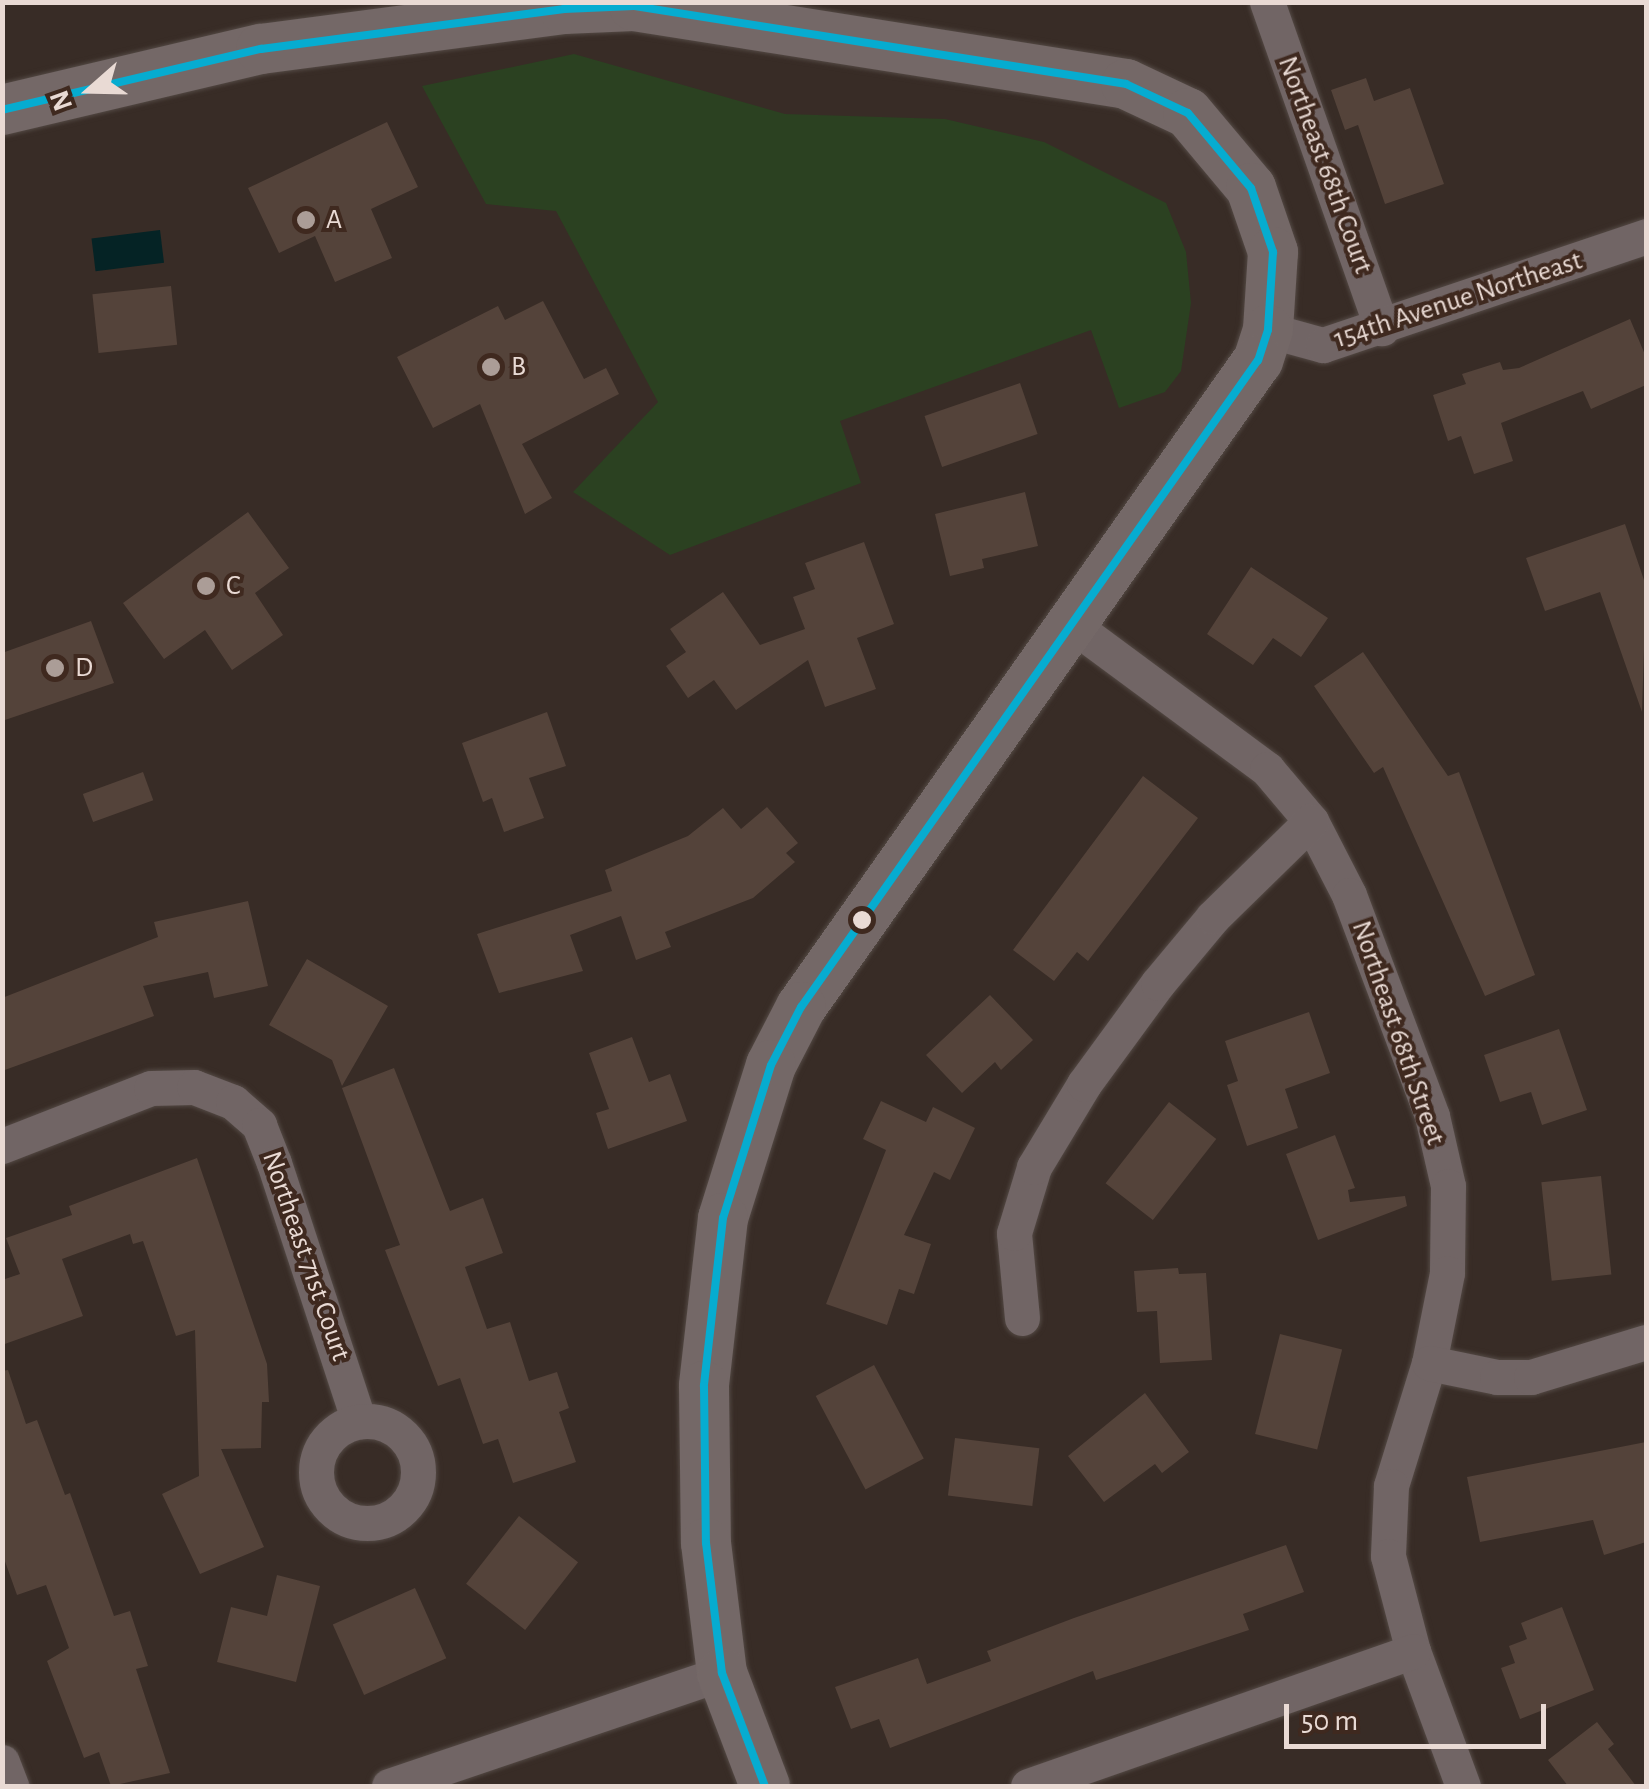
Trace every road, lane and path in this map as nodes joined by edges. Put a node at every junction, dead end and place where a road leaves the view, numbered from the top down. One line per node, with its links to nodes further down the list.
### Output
1 (1267, 2): 4 (street, Northeast 68th Court)
2 (2, 110): 5 (main road)
3 (1646, 236): 4 (street, 154th Avenue Northeast)
4 (1382, 328): 5 (street, 154th Avenue Northeast)
5 (1268, 330): 6 (main road)
6 (1071, 624): 7 (street, Northeast 68th Street); 14 (main road)
7 (1311, 821): 9 (street); 11 (street, Northeast 68th Street)
8 (2, 1146): 12 (street, Northeast 71st Court)
9 (1022, 1318)
10 (1646, 1342): 11 (street)
11 (1429, 1363): 13 (street, Northeast 68th Street)
12 (359, 1421)
13 (1413, 1651): 19 (street); 20 (street, Northeast 68th Street)
14 (722, 1673): 17 (street); 18 (main road)
15 (2, 1762): 16 (street)
16 (11, 1786)
17 (389, 1786)
18 (765, 1786)
19 (1028, 1786)
20 (1463, 1786)

